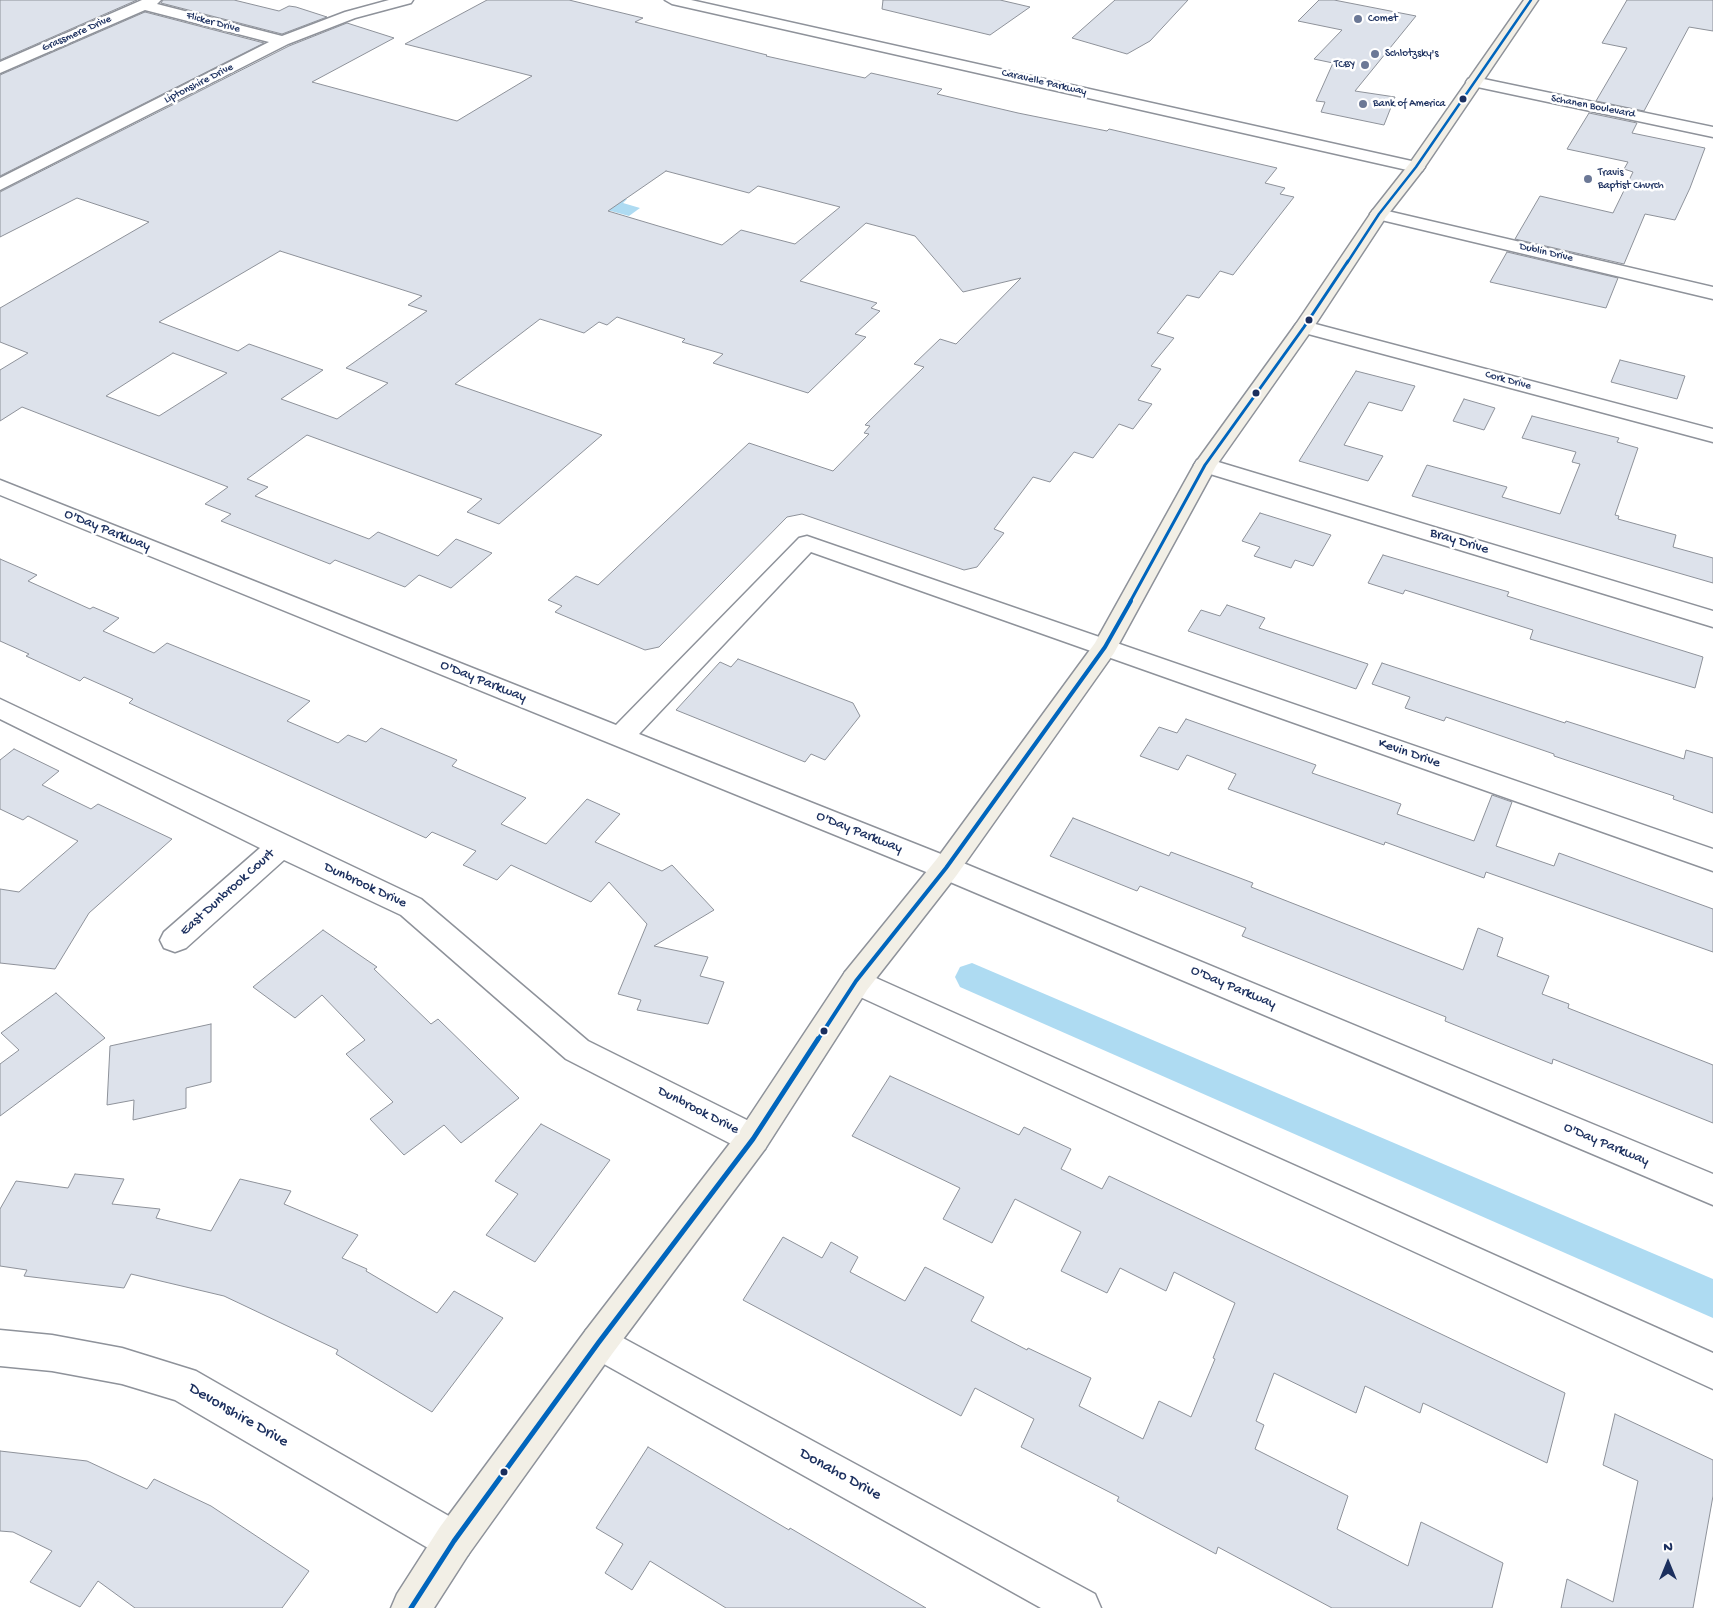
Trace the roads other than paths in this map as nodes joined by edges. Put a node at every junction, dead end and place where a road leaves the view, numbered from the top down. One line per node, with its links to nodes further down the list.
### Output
1 (406, 0): 5 (street, Liptonshire Drive)
2 (672, 0): 9 (street, Caravelle Parkway)
3 (1531, 0): 7 (main road)
4 (149, 2): 5 (street, Flicker Drive); 6 (street, Grassmere Drive)
5 (283, 41): 10 (street, Liptonshire Drive)
6 (0, 68)
7 (1474, 82): 8 (street, Schanen Boulevard); 9 (main road)
8 (1713, 132)
9 (1417, 154): 11 (main road)
10 (0, 185)
11 (1379, 214): 12 (street, Dublin Drive); 13 (main road)
12 (1713, 293)
13 (1304, 327): 14 (street, Cork Drive); 15 (main road)
14 (1713, 436)
15 (1205, 465): 17 (street, Bray Drive); 18 (main road)
16 (0, 487): 20 (street, O'Day Parkway)
17 (1713, 619)
18 (1105, 647): 20 (street, Kevin Drive); 22 (street, Kevin Drive); 23 (main road)
19 (0, 708): 21 (street, Dunbrook Drive)
20 (620, 737): 23 (street, O'Day Parkway)
21 (281, 846): 24 (street, East Dunbrook Court); 26 (street, Dunbrook Drive)
22 (1713, 860)
23 (946, 868): 25 (main road); 27 (street, O'Day Parkway)
24 (175, 940)
25 (856, 981): 26 (main road); 30 (street)
26 (753, 1139): 28 (main road)
27 (1713, 1190)
28 (599, 1342): 31 (main road); 33 (street, Donaho Drive)
29 (0, 1348): 31 (street, Devonshire Drive)
30 (1713, 1371)
31 (454, 1541): 32 (main road)
32 (410, 1608)
33 (1081, 1608)

